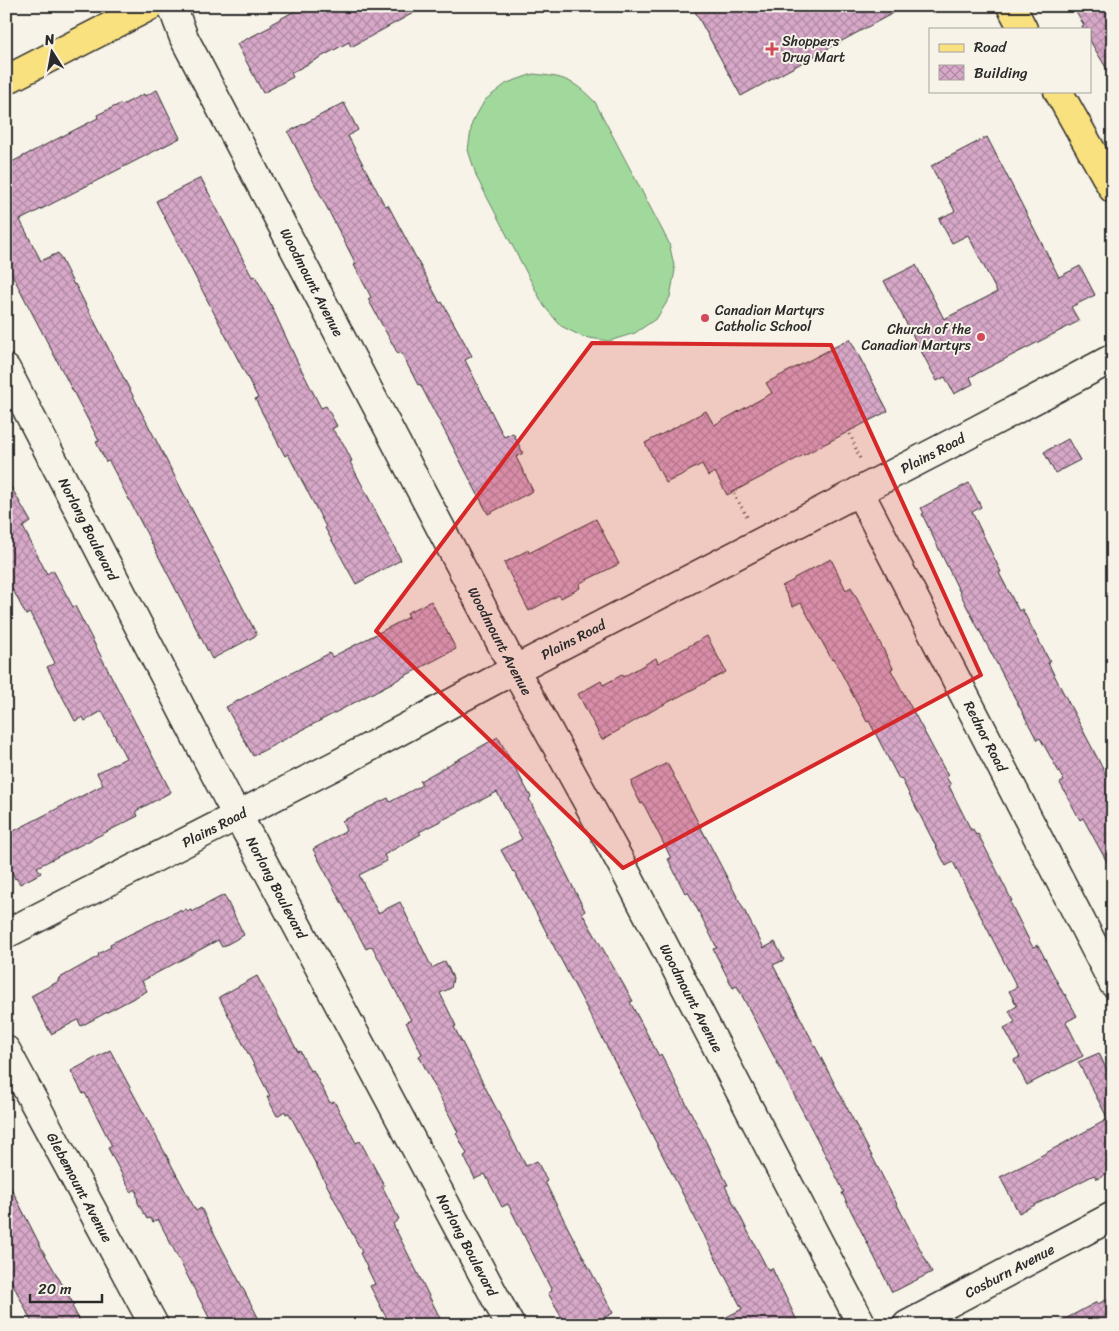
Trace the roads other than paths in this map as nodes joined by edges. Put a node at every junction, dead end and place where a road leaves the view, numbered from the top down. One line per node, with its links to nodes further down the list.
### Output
1 (150, 6): 5 (main road)
2 (172, 6): 11 (street, Woodmount Avenue)
3 (1011, 6): 4 (main road)
4 (1022, 28)
5 (6, 80)
6 (1059, 92): 7 (main road)
7 (1112, 185)
8 (1113, 358): 10 (street, Plains Road)
9 (6, 369): 12 (street, Norlong Boulevard)
10 (861, 479): 11 (street, Plains Road); 14 (street, Rednor Road)
11 (515, 670): 12 (street, Plains Road); 19 (street, Woodmount Avenue)
12 (238, 815): 13 (street, Plains Road); 18 (street, Norlong Boulevard)
13 (6, 934)
14 (1113, 983)
15 (6, 1050): 17 (street, Glebemount Avenue)
16 (1113, 1216): 20 (street, Cosburn Avenue)
17 (154, 1325)
18 (510, 1325)
19 (862, 1325)
20 (907, 1325)

